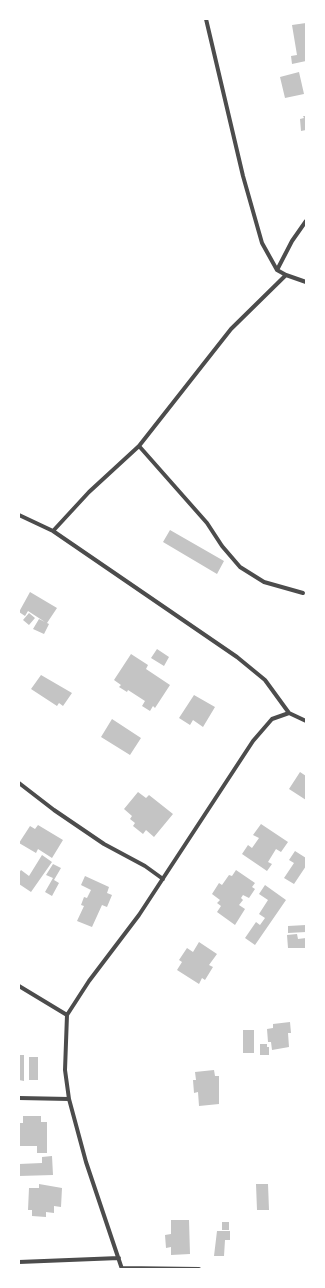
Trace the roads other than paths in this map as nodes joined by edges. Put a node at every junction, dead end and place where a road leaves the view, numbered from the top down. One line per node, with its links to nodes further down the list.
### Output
1 (206, 19): 3 (street)
2 (306, 221): 3 (street)
3 (277, 270): 4 (street)
4 (286, 275): 5 (street); 6 (street)
5 (306, 282)
6 (139, 446): 8 (street); 9 (street)
7 (19, 514): 8 (street)
8 (53, 531): 10 (street)
9 (303, 594)
10 (289, 713): 11 (street); 13 (street)
11 (306, 721)
12 (19, 783): 13 (street)
13 (163, 878): 15 (street)
14 (19, 986): 15 (street)
15 (66, 1016): 17 (street)
16 (19, 1098): 17 (street)
17 (70, 1099): 18 (street)
18 (119, 1258): 19 (street); 20 (street)
19 (19, 1262)
20 (122, 1268): 21 (street)
21 (199, 1269)

